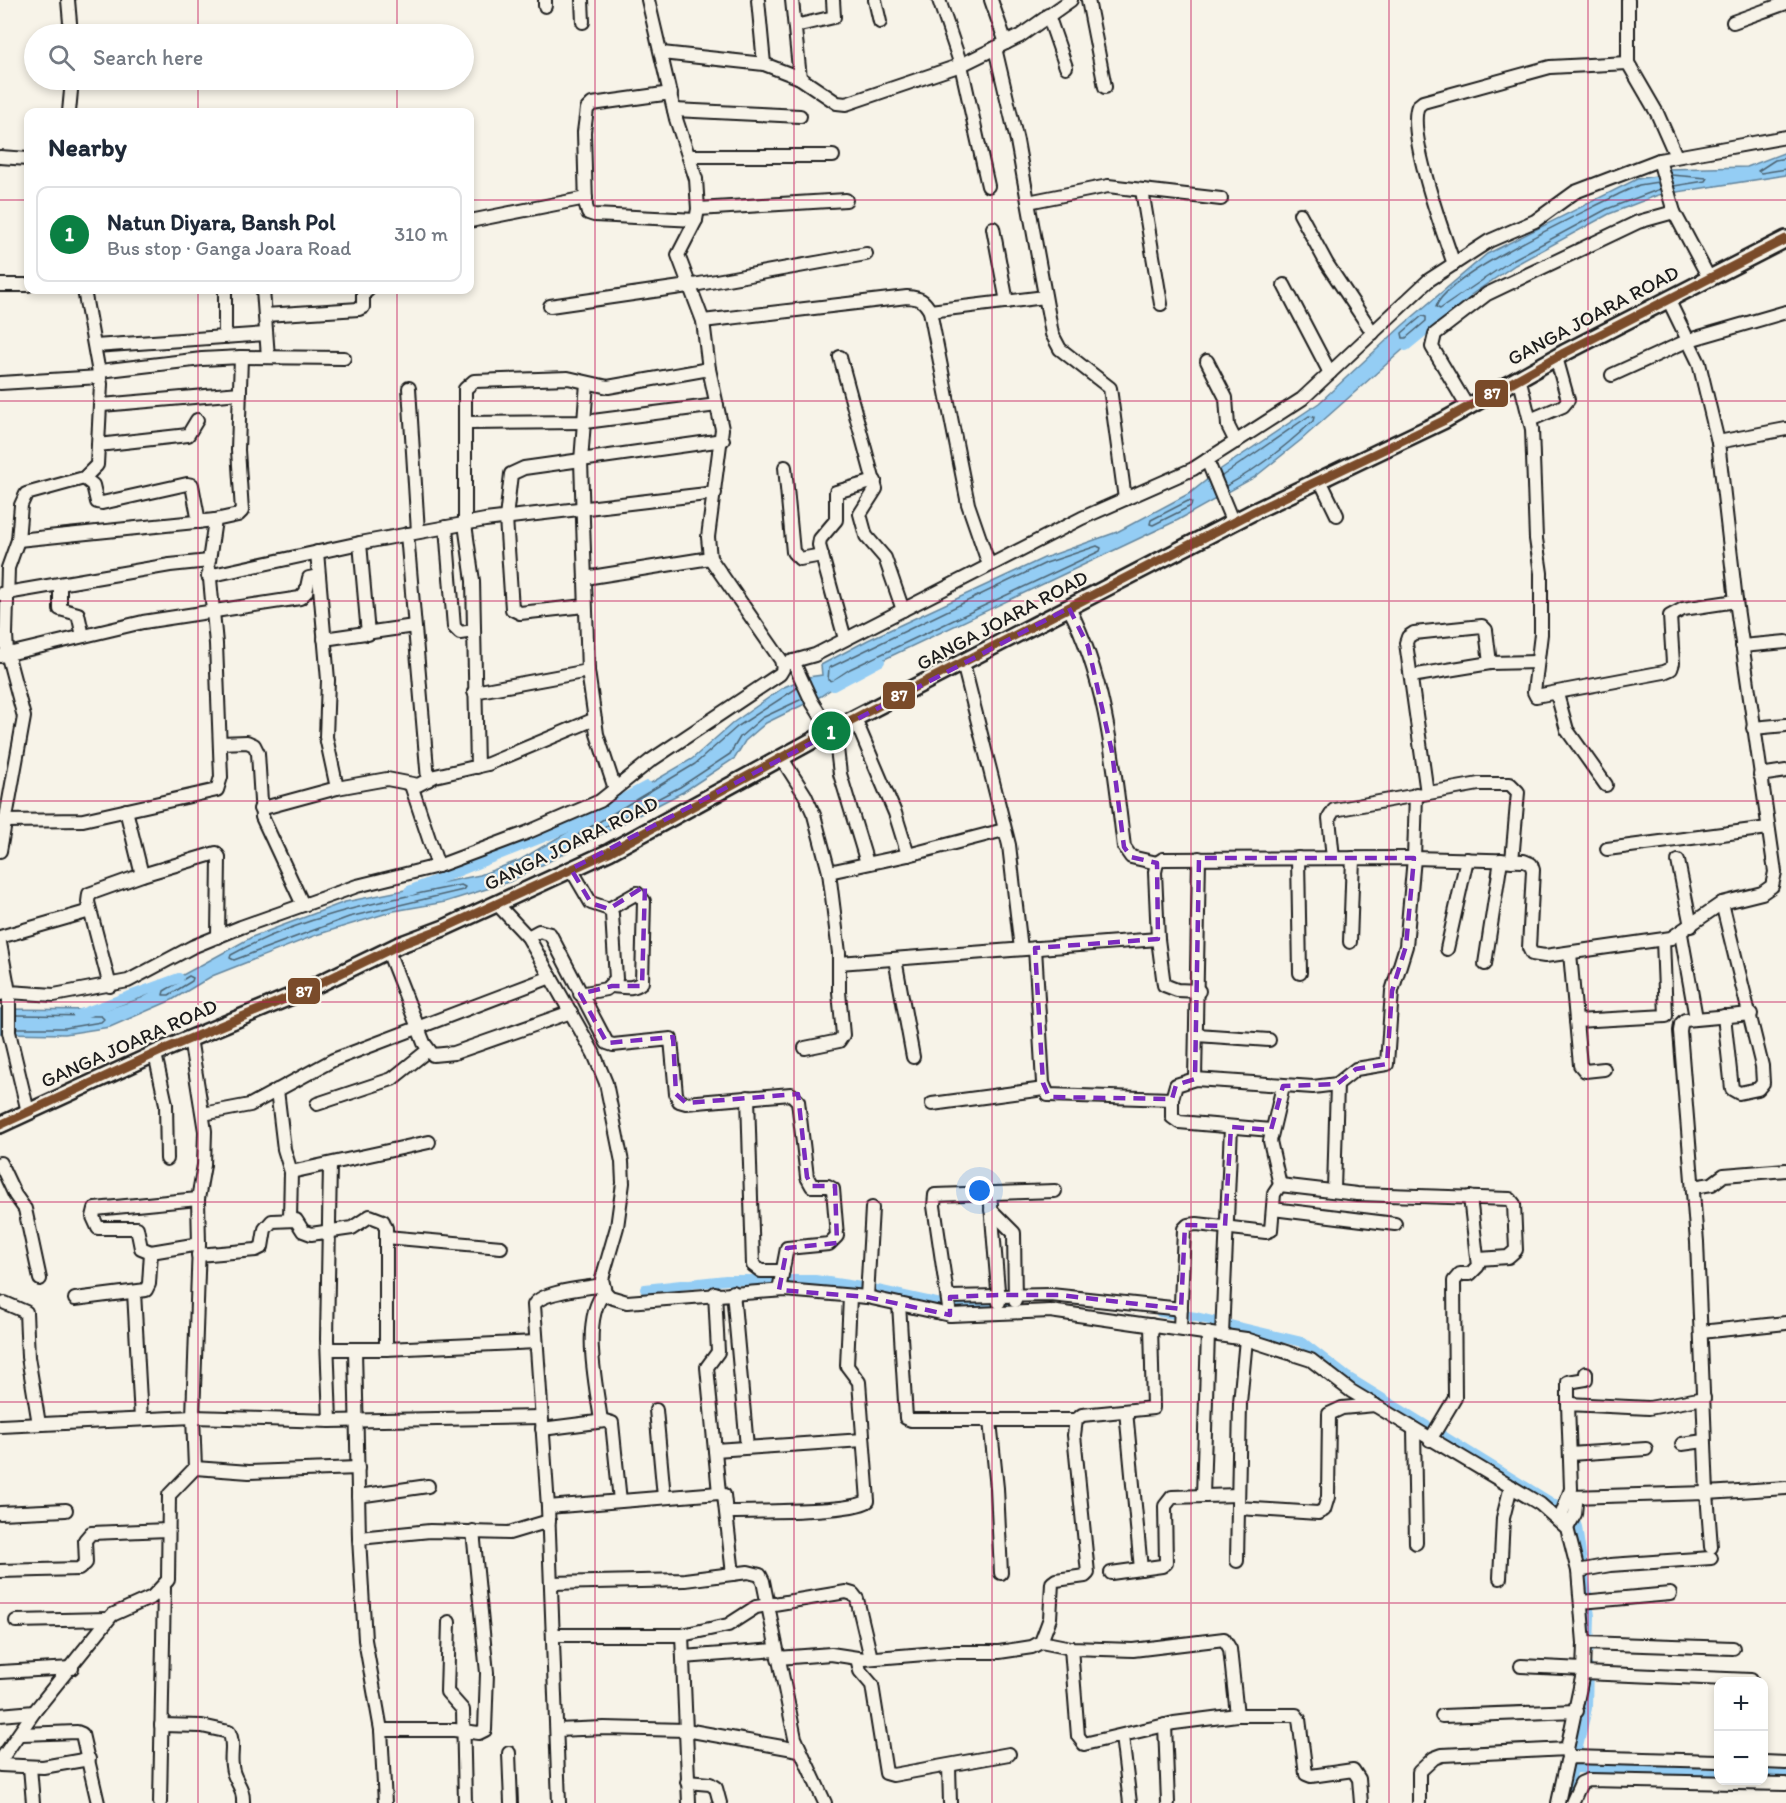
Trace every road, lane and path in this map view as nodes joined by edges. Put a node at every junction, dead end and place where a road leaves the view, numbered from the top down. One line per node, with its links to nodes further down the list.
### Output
1 (68, 0): 18 (street)
2 (582, 0): 15 (street)
3 (648, 0): 21 (street)
4 (758, 0): 23 (street)
5 (792, 0): 19 (street)
6 (833, 0): 19 (street)
7 (875, 0): 16 (street)
8 (939, 0): 24 (street)
9 (992, 0): 20 (street)
10 (1071, 0): 14 (street)
11 (1088, 0): 27 (street)
12 (1628, 0): 22 (street)
13 (1786, 3): 17 (street)
14 (1048, 15): 20 (street); 25 (street)
15 (583, 22)
16 (880, 22)
17 (1732, 22)
18 (69, 24)
19 (795, 26): 26 (street)
20 (1000, 46): 24 (street); 45 (street)
21 (662, 52): 23 (street); 29 (street)
22 (1628, 63): 36 (street); 53 (street)
23 (764, 64): 26 (street)
24 (961, 64): 26 (street); 40 (street)
25 (1066, 67)
26 (800, 78)
27 (1105, 87)
28 (71, 90): 30 (street)
29 (671, 93): 31 (street); 42 (street)
30 (69, 108)
31 (674, 110): 32 (street); 34 (street)
32 (800, 116)
33 (1786, 137): 36 (street)
34 (689, 156): 35 (street); 48 (street)
35 (833, 156)
36 (1676, 156): 39 (street)
37 (0, 157): 38 (street)
38 (24, 159)
39 (1659, 160): 46 (street); 53 (street)
40 (988, 186)
41 (1142, 190): 43 (street); 45 (street); 66 (street)
42 (586, 198): 48 (street); 49 (street)
43 (1221, 199)
44 (846, 200): 48 (street)
45 (1028, 202): 63 (street)
46 (1674, 212): 54 (street); 94 (street)
47 (1300, 214): 72 (street)
48 (697, 215): 58 (street)
49 (474, 220)
50 (993, 228): 65 (street)
51 (1786, 239): 54 (main road, GANGA JOARA ROAD)
52 (866, 254): 58 (street)
53 (1454, 264): 72 (street)
54 (1709, 278): 64 (main road, GANGA JOARA ROAD)
55 (0, 285): 56 (street)
56 (24, 285)
57 (1284, 285): 84 (street)
58 (688, 286): 67 (street); 71 (street)
59 (85, 294): 76 (street)
60 (225, 294): 74 (street)
61 (263, 294): 70 (street)
62 (363, 294): 70 (street)
63 (1045, 297): 65 (street); 111 (street)
64 (1668, 299): 75 (street); 80 (main road, GANGA JOARA ROAD)
65 (1007, 302): 68 (street)
66 (1161, 304)
67 (550, 306)
68 (930, 311): 71 (street); 127 (street)
69 (1786, 312): 75 (street)
70 (265, 315): 73 (street)
71 (703, 321): 83 (street)
72 (1373, 333): 84 (street)
73 (266, 334): 74 (street); 78 (street)
74 (225, 337): 76 (street)
75 (1689, 340): 86 (street); 102 (street)
76 (95, 346): 85 (street)
77 (241, 357): 78 (street); 85 (street); 91 (street)
78 (268, 357): 81 (street)
79 (840, 357): 109 (street)
80 (1556, 357): 87 (main road, GANGA JOARA ROAD); 96 (street)
81 (344, 358)
82 (1207, 361): 101 (street)
83 (709, 369): 89 (street); 93 (street)
84 (1330, 373): 101 (street)
85 (100, 374): 88 (street); 92 (street)
86 (1612, 375)
87 (1519, 377): 94 (main road, GANGA JOARA ROAD); 96 (street)
88 (0, 383)
89 (587, 383): 97 (street); 98 (street)
90 (409, 388): 120 (street)
91 (240, 393): 92 (street); 115 (street)
92 (102, 405): 103 (street)
93 (717, 405): 98 (street); 100 (street)
94 (1467, 406): 108 (main road, GANGA JOARA ROAD)
95 (197, 420): 103 (street)
96 (1530, 420): 148 (street)
97 (465, 423): 98 (street); 118 (street)
98 (585, 423): 105 (street)
99 (1786, 429): 102 (street)
100 (723, 440): 105 (street); 110 (street)
101 (1236, 442): 104 (street)
102 (1718, 442): 133 (street)
103 (98, 446): 107 (street)
104 (1207, 460): 111 (street); 117 (street)
105 (581, 461): 112 (street); 114 (street)
106 (785, 466): 124 (street)
107 (84, 478): 116 (street); 121 (street)
108 (1320, 480): 113 (street); 117 (main road, GANGA JOARA ROAD)
109 (875, 481): 124 (street); 136 (street)
110 (715, 493): 112 (street); 125 (street)
111 (1125, 499): 127 (street)
112 (583, 509): 114 (street); 130 (street)
113 (1337, 515)
114 (506, 518): 118 (street); 134 (street)
115 (214, 520): 116 (street); 126 (street)
116 (199, 522): 121 (street)
117 (1233, 523): 135 (main road, GANGA JOARA ROAD)
118 (465, 524): 119 (street); 139 (street)
119 (446, 527): 120 (street); 139 (street)
120 (412, 533): 122 (street); 138 (street)
121 (18, 540): 132 (street)
122 (360, 543): 123 (street); 140 (street)
123 (317, 552): 128 (street); 129 (street)
124 (822, 555): 143 (street)
125 (711, 558): 130 (street); 147 (street)
126 (209, 561): 128 (street); 131 (street)
127 (989, 566): 136 (street)
128 (208, 576): 137 (street)
129 (319, 576): 137 (street); 142 (street)
130 (585, 578): 134 (street)
131 (60, 584): 132 (street); 141 (street)
132 (4, 594): 146 (street)
133 (1736, 601): 145 (street); 154 (street)
134 (585, 606): 151 (street)
135 (1069, 608): 149 (main road, GANGA JOARA ROAD); 189 (street)
136 (903, 610): 143 (street)
137 (213, 612): 141 (street); 160 (street)
138 (414, 626): 140 (street); 165 (street)
139 (474, 631): 153 (street)
140 (368, 634): 142 (street)
141 (83, 636): 146 (street)
142 (324, 639): 168 (street)
143 (845, 639): 147 (street)
144 (1786, 642): 145 (street)
145 (1742, 646): 158 (street)
146 (3, 654): 171 (street)
147 (788, 662): 159 (street); 169 (street)
148 (1536, 662): 150 (street); 154 (street)
149 (963, 663): 156 (main road, GANGA JOARA ROAD); 176 (street)
150 (1490, 663): 152 (street); 152 (street)
151 (588, 671): 153 (street); 155 (street)
152 (1411, 676): 170 (street)
153 (474, 692): 162 (street)
154 (1557, 694): 167 (street)
155 (595, 719): 162 (street); 169 (street)
156 (855, 719): 159 (main road, GANGA JOARA ROAD); 179 (street)
157 (1786, 725): 158 (street)
158 (1753, 728): 164 (street)
159 (830, 731): 161 (main road, GANGA JOARA ROAD); 188 (street)
160 (220, 743): 172 (street); 173 (street)
161 (781, 757): 191 (main road, GANGA JOARA ROAD); 192 (street)
162 (477, 767): 165 (street)
163 (1786, 771): 164 (street)
164 (1760, 775): 175 (street)
165 (428, 780): 166 (street)
166 (411, 785): 168 (street); 190 (street)
167 (1606, 785)
168 (337, 788): 172 (street)
169 (615, 789): 190 (street)
170 (1421, 794): 182 (street); 184 (street); 186 (street)
171 (4, 796): 174 (street)
172 (260, 809): 196 (street)
173 (126, 810): 174 (street); 193 (street)
174 (4, 820): 178 (street)
175 (1768, 828): 177 (street); 194 (street)
176 (1004, 830): 179 (street); 208 (street)
177 (1607, 849)
178 (0, 851)
179 (908, 855): 188 (street)
180 (1200, 858): 181 (street); 189 (street); 219 (street)
181 (1298, 858): 182 (street); 215 (street)
182 (1333, 858): 183 (street)
183 (1353, 858): 184 (street); 205 (street)
184 (1414, 858): 185 (street); 237 (street)
185 (1467, 860): 186 (street); 209 (street)
186 (1507, 860): 211 (street); 214 (street)
187 (1678, 861): 199 (street)
188 (867, 863): 192 (street)
189 (1157, 863): 203 (street)
190 (438, 866): 196 (street)
191 (572, 869): 195 (main road, GANGA JOARA ROAD); 197 (street)
192 (829, 872): 213 (street)
193 (142, 875): 198 (street); 201 (street)
194 (1722, 903): 199 (street); 223 (street)
195 (497, 904): 202 (street); 210 (main road, GANGA JOARA ROAD)
196 (303, 905): 201 (street)
197 (609, 909): 218 (street); 218 (street)
198 (90, 911): 200 (street); 217 (street)
199 (1686, 930): 204 (street); 225 (street)
200 (0, 937)
201 (218, 937): 217 (street)
202 (528, 937): 216 (street); 220 (street)
203 (1158, 939): 207 (street); 219 (street)
204 (1663, 940): 211 (street); 226 (street)
205 (1350, 942)
206 (0, 944): 221 (street)
207 (1035, 948): 208 (street); 239 (street)
208 (1022, 949): 212 (street)
209 (1447, 949)
210 (388, 951): 227 (street); 229 (main road, GANGA JOARA ROAD)
211 (1570, 953): 226 (street)
212 (895, 958): 213 (street); 234 (street)
213 (839, 963): 231 (street)
214 (1485, 964)
215 (1300, 973)
216 (551, 977): 222 (street); 227 (street)
217 (110, 986): 221 (street)
218 (612, 986): 220 (street)
219 (1199, 991): 228 (street)
220 (580, 994): 241 (street)
221 (6, 995): 245 (street)
222 (571, 1012): 232 (street); 277 (street)
223 (1751, 1014): 224 (street); 224 (street)
224 (1724, 1016): 225 (street)
225 (1696, 1018): 257 (street)
226 (1576, 1021): 235 (street)
227 (417, 1027): 232 (street); 240 (street)
228 (1197, 1035): 230 (street); 236 (street)
229 (190, 1038): 233 (main road, GANGA JOARA ROAD); 246 (street)
230 (1269, 1041)
231 (805, 1048)
232 (427, 1051): 243 (street)
233 (155, 1054): 245 (main road, GANGA JOARA ROAD); 251 (street)
234 (913, 1057)
235 (1604, 1069)
236 (1195, 1079): 238 (street); 242 (street)
237 (1338, 1084): 238 (street); 258 (street)
238 (1283, 1086): 249 (street)
239 (1044, 1089): 242 (street); 244 (street)
240 (277, 1090): 246 (street); 255 (street)
241 (748, 1097): 275 (street); 275 (street)
242 (1172, 1099): 248 (street)
243 (317, 1104)
244 (932, 1104)
245 (28, 1112): 247 (main road, GANGA JOARA ROAD)
246 (203, 1114): 262 (street)
247 (0, 1125)
248 (1232, 1126): 249 (street); 268 (street)
249 (1270, 1130): 256 (street)
250 (429, 1142): 253 (street)
251 (167, 1159)
252 (0, 1163): 276 (street)
253 (330, 1164): 255 (street); 269 (street)
254 (1786, 1170): 257 (street)
255 (291, 1172): 266 (street)
256 (1280, 1185): 258 (street); 264 (street)
257 (1693, 1187): 295 (street)
258 (1334, 1190): 261 (street)
259 (1055, 1191): 260 (street)
260 (990, 1193): 265 (street); 284 (street)
261 (1470, 1197): 274 (street); 274 (street)
262 (198, 1199): 272 (street); 273 (street)
263 (872, 1208): 283 (street)
264 (1273, 1209): 267 (street); 268 (street)
265 (992, 1210): 287 (street); 289 (street)
266 (291, 1219): 269 (street); 272 (street)
267 (1395, 1224)
268 (1226, 1226): 291 (street); 294 (street)
269 (331, 1231): 270 (street); 299 (street)
270 (386, 1237): 271 (street); 301 (street)
271 (501, 1247)
272 (199, 1250): 273 (street); 308 (street)
273 (151, 1252): 279 (street)
274 (1479, 1259): 319 (street)
275 (783, 1271): 278 (street)
276 (40, 1279)
277 (604, 1288): 281 (street); 298 (street); 313 (street)
278 (779, 1290): 280 (street); 282 (street)
279 (134, 1292): 285 (street); 309 (street)
280 (733, 1292): 281 (street); 323 (street)
281 (716, 1293): 325 (street)
282 (850, 1296): 283 (street); 320 (street)
283 (867, 1297): 288 (street)
284 (949, 1297): 289 (street); 290 (street)
285 (75, 1299)
286 (5, 1303): 316 (street)
287 (1015, 1303): 289 (street); 291 (street); 293 (street)
288 (899, 1304): 290 (street); 314 (street)
289 (999, 1304): 290 (street)
290 (950, 1315)
291 (1180, 1319): 293 (street); 296 (street)
292 (1786, 1323): 295 (street)
293 (1151, 1325): 307 (street)
294 (1222, 1328): 296 (street); 297 (street)
295 (1701, 1332): 303 (street)
296 (1208, 1333): 336 (street)
297 (1246, 1339): 305 (street); 334 (street)
298 (536, 1342): 301 (street); 315 (street)
299 (328, 1349): 300 (street); 310 (street)
300 (355, 1349): 301 (street); 311 (street)
301 (386, 1349)
302 (1586, 1373): 304 (street)
303 (1704, 1398): 304 (street); 321 (street)
304 (1568, 1404): 326 (street)
305 (1375, 1405): 318 (street); 341 (street)
306 (656, 1410): 337 (street)
307 (1126, 1411): 312 (street); 352 (street)
308 (193, 1417): 309 (street); 310 (street); 327 (street)
309 (141, 1419): 316 (street)
310 (330, 1420): 311 (street)
311 (357, 1420): 315 (street); 328 (street)
312 (1076, 1420): 314 (street); 369 (street)
313 (601, 1421): 315 (street); 339 (street)
314 (990, 1421): 355 (street)
315 (542, 1423): 340 (street)
316 (39, 1424): 317 (street)
317 (0, 1426)
318 (1414, 1429): 319 (street); 350 (street)
319 (1434, 1434): 330 (street)
320 (863, 1440): 323 (street); 343 (street)
321 (1704, 1441): 322 (street); 333 (street)
322 (1682, 1444)
323 (747, 1448): 325 (street)
324 (1646, 1449): 326 (street)
325 (715, 1450): 332 (street)
326 (1570, 1454): 338 (street)
327 (195, 1468): 328 (street); 347 (street)
328 (358, 1468): 335 (street)
329 (428, 1486): 335 (street)
330 (1511, 1486): 346 (street); 358 (street)
331 (1786, 1488): 333 (street)
332 (719, 1493): 337 (street); 343 (street)
333 (1707, 1493): 338 (street); 353 (street)
334 (1238, 1495): 336 (street); 341 (street)
335 (358, 1496): 349 (street)
336 (1203, 1496): 352 (street)
337 (664, 1497): 339 (street)
338 (1569, 1500): 346 (street)
339 (620, 1501): 340 (street)
340 (548, 1507): 345 (street)
341 (1238, 1508): 351 (street)
342 (66, 1510): 344 (street)
343 (727, 1512): 357 (street)
344 (0, 1513)
345 (549, 1521): 348 (street); 359 (street)
346 (1563, 1521): 353 (street)
347 (168, 1530): 354 (street); 360 (street)
348 (473, 1531): 349 (street); 392 (street)
349 (359, 1538): 389 (street)
350 (1416, 1543)
351 (1237, 1562)
352 (1141, 1569): 356 (street)
353 (1583, 1570): 362 (street)
354 (0, 1571)
355 (1001, 1573)
356 (1111, 1573)
357 (733, 1574): 359 (street); 363 (street)
358 (1500, 1578)
359 (551, 1583): 367 (street)
360 (164, 1588): 364 (street); 387 (street)
361 (1670, 1594): 362 (street)
362 (1587, 1601): 370 (street)
363 (767, 1604): 368 (street); 373 (street); 376 (street)
364 (108, 1619): 365 (street); 378 (street)
365 (16, 1621)
366 (449, 1622): 392 (street)
367 (554, 1635): 368 (street); 390 (street)
368 (682, 1635): 374 (street)
369 (1041, 1642): 371 (street); 376 (street)
370 (1588, 1644): 372 (street); 380 (street)
371 (1071, 1648): 385 (street); 394 (street)
372 (1733, 1648)
373 (777, 1654): 374 (street); 375 (street); 395 (street)
374 (682, 1657): 391 (street)
375 (856, 1658): 376 (street); 404 (street)
376 (871, 1658)
377 (1521, 1666): 380 (street)
378 (72, 1668): 379 (street); 383 (street)
379 (0, 1672)
380 (1586, 1672): 381 (street); 382 (street)
381 (1714, 1678)
382 (1577, 1711): 386 (street); 398 (street)
383 (34, 1713): 384 (street); 393 (street)
384 (0, 1715)
385 (1237, 1715): 388 (street); 422 (street)
386 (1442, 1716)
387 (161, 1725): 410 (street); 411 (street)
388 (1165, 1725): 394 (street); 421 (street)
389 (381, 1730): 392 (street); 412 (street)
390 (557, 1730): 391 (street); 415 (street)
391 (686, 1730): 395 (street); 406 (street)
392 (464, 1731): 413 (street)
393 (22, 1734): 399 (street); 402 (street)
394 (1122, 1736): 420 (street)
395 (799, 1750): 418 (street)
396 (509, 1753): 414 (street)
397 (1009, 1754): 404 (street)
398 (1572, 1755): 400 (street); 423 (street); 424 (street)
399 (89, 1759): 405 (street); 409 (street)
400 (1714, 1761)
401 (1768, 1762): 403 (street)
402 (0, 1763): 405 (street)
403 (1786, 1763)
404 (949, 1766): 419 (street)
405 (30, 1767): 408 (street)
406 (687, 1782): 416 (street); 417 (street)
407 (1786, 1784): 425 (street)
408 (33, 1803)
409 (98, 1803)
410 (160, 1803)
411 (243, 1803)
412 (385, 1803)
413 (465, 1803)
414 (511, 1803)
415 (559, 1803)
416 (689, 1803)
417 (720, 1803)
418 (825, 1803)
419 (950, 1803)
420 (1130, 1803)
421 (1168, 1803)
422 (1361, 1803)
423 (1419, 1803)
424 (1558, 1803)
425 (1572, 1803)

